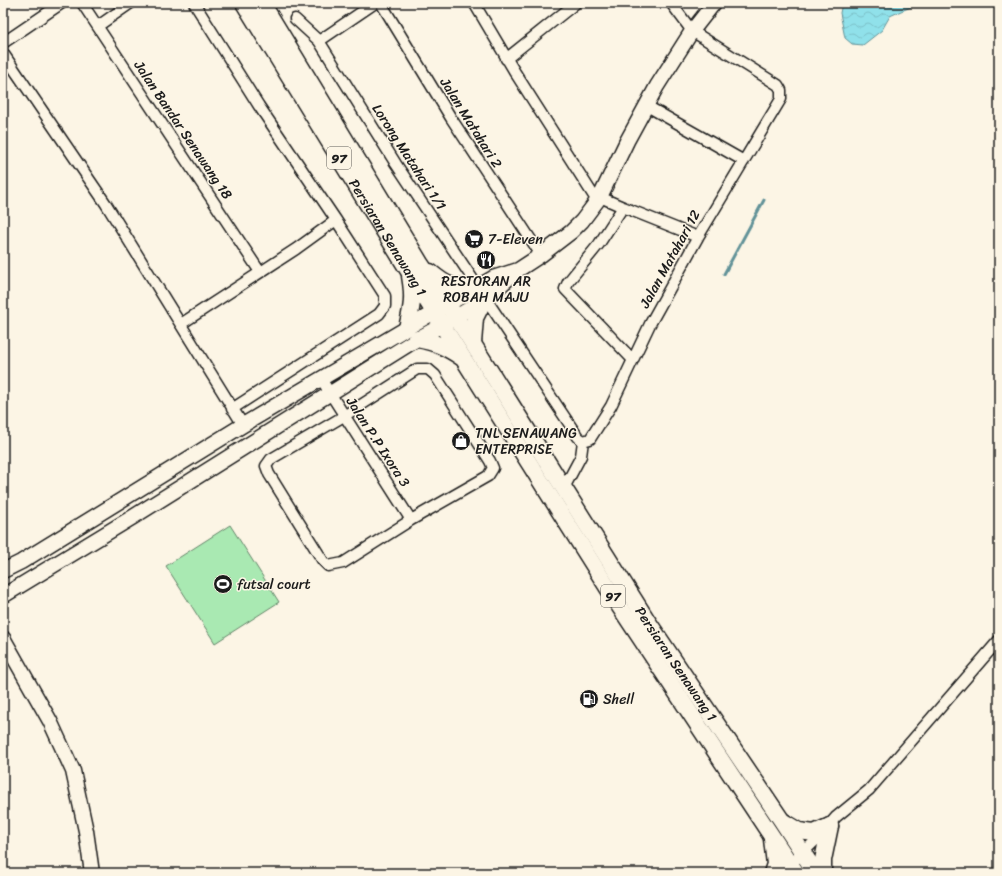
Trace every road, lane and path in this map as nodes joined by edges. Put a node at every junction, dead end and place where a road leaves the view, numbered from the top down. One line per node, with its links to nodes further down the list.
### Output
1 (62, 3): 17 (street)
2 (82, 3): 14 (street, Jalan Bandar Senawang 18)
3 (131, 3): 14 (street)
4 (194, 3): 24 (street)
5 (244, 3): 27 (main road, Persiaran Senawang 1 / 97)
6 (262, 3): 27 (main road, Persiaran Senawang 1 / 97)
7 (375, 3): 16 (street)
8 (381, 3): 26 (street, Jalan Matahari 2)
9 (474, 3): 19 (street)
10 (576, 3): 19 (street)
11 (671, 3): 15 (street)
12 (714, 3): 15 (street)
13 (295, 18): 16 (street, Lorong Matahari 1/1)
14 (98, 26): 28 (street, Jalan Bandar Senawang 18)
15 (692, 31): 20 (street); 21 (street, Jalan Matahari 12)
16 (318, 41): 29 (street, Lorong Matahari 1/1)
17 (3, 43)
18 (3, 53): 31 (street)
19 (506, 59): 22 (street)
20 (647, 106): 21 (street); 22 (street)
21 (744, 161): 25 (street, Jalan Matahari 12)
22 (599, 199): 23 (street); 26 (street)
23 (622, 207): 25 (street); 35 (street)
24 (336, 220): 28 (street); 38 (street)
25 (698, 237): 35 (street, Jalan Matahari 12)
26 (541, 255): 29 (street)
27 (417, 269): 29 (main road); 30 (main road, Persiaran Senawang 1 / 97); 32 (main road)
28 (260, 272): 31 (street)
29 (481, 293): 30 (street); 33 (main road); 41 (street, Lorong Matahari 1/1)
30 (445, 315): 32 (street); 33 (main road, Persiaran Senawang 1 / 97); 34 (main road, Persiaran Senawang 1 / 97)
31 (181, 324): 38 (street)
32 (412, 333): 34 (main road); 36 (street); 37 (street)
33 (472, 343): 42 (main road, Persiaran Senawang 1 / 97)
34 (464, 359): 50 (main road, Persiaran Senawang 1 / 97)
35 (633, 360): 41 (street, Jalan Matahari 12)
36 (321, 379): 37 (street, Jalan P.P Ixora 3); 40 (street)
37 (330, 393): 39 (street, Jalan P.P Ixora 3); 45 (street)
38 (232, 408): 40 (street)
39 (344, 416): 43 (street, Jalan P.P Ixora 3); 43 (street); 43 (street)
40 (243, 425): 44 (street)
41 (583, 441): 42 (street)
42 (564, 488): 48 (main road, Persiaran Senawang 1 / 97)
43 (411, 520)
44 (3, 572)
45 (4, 599)
46 (3, 638): 52 (street)
47 (999, 640): 49 (street)
48 (782, 821): 49 (main road); 51 (main road, Persiaran Senawang 1 / 97)
49 (830, 826): 51 (street); 54 (main road)
50 (772, 836): 51 (main road, Persiaran Senawang 1 / 97); 53 (main road)
51 (799, 867)
52 (92, 873)
53 (772, 873)
54 (823, 873)

